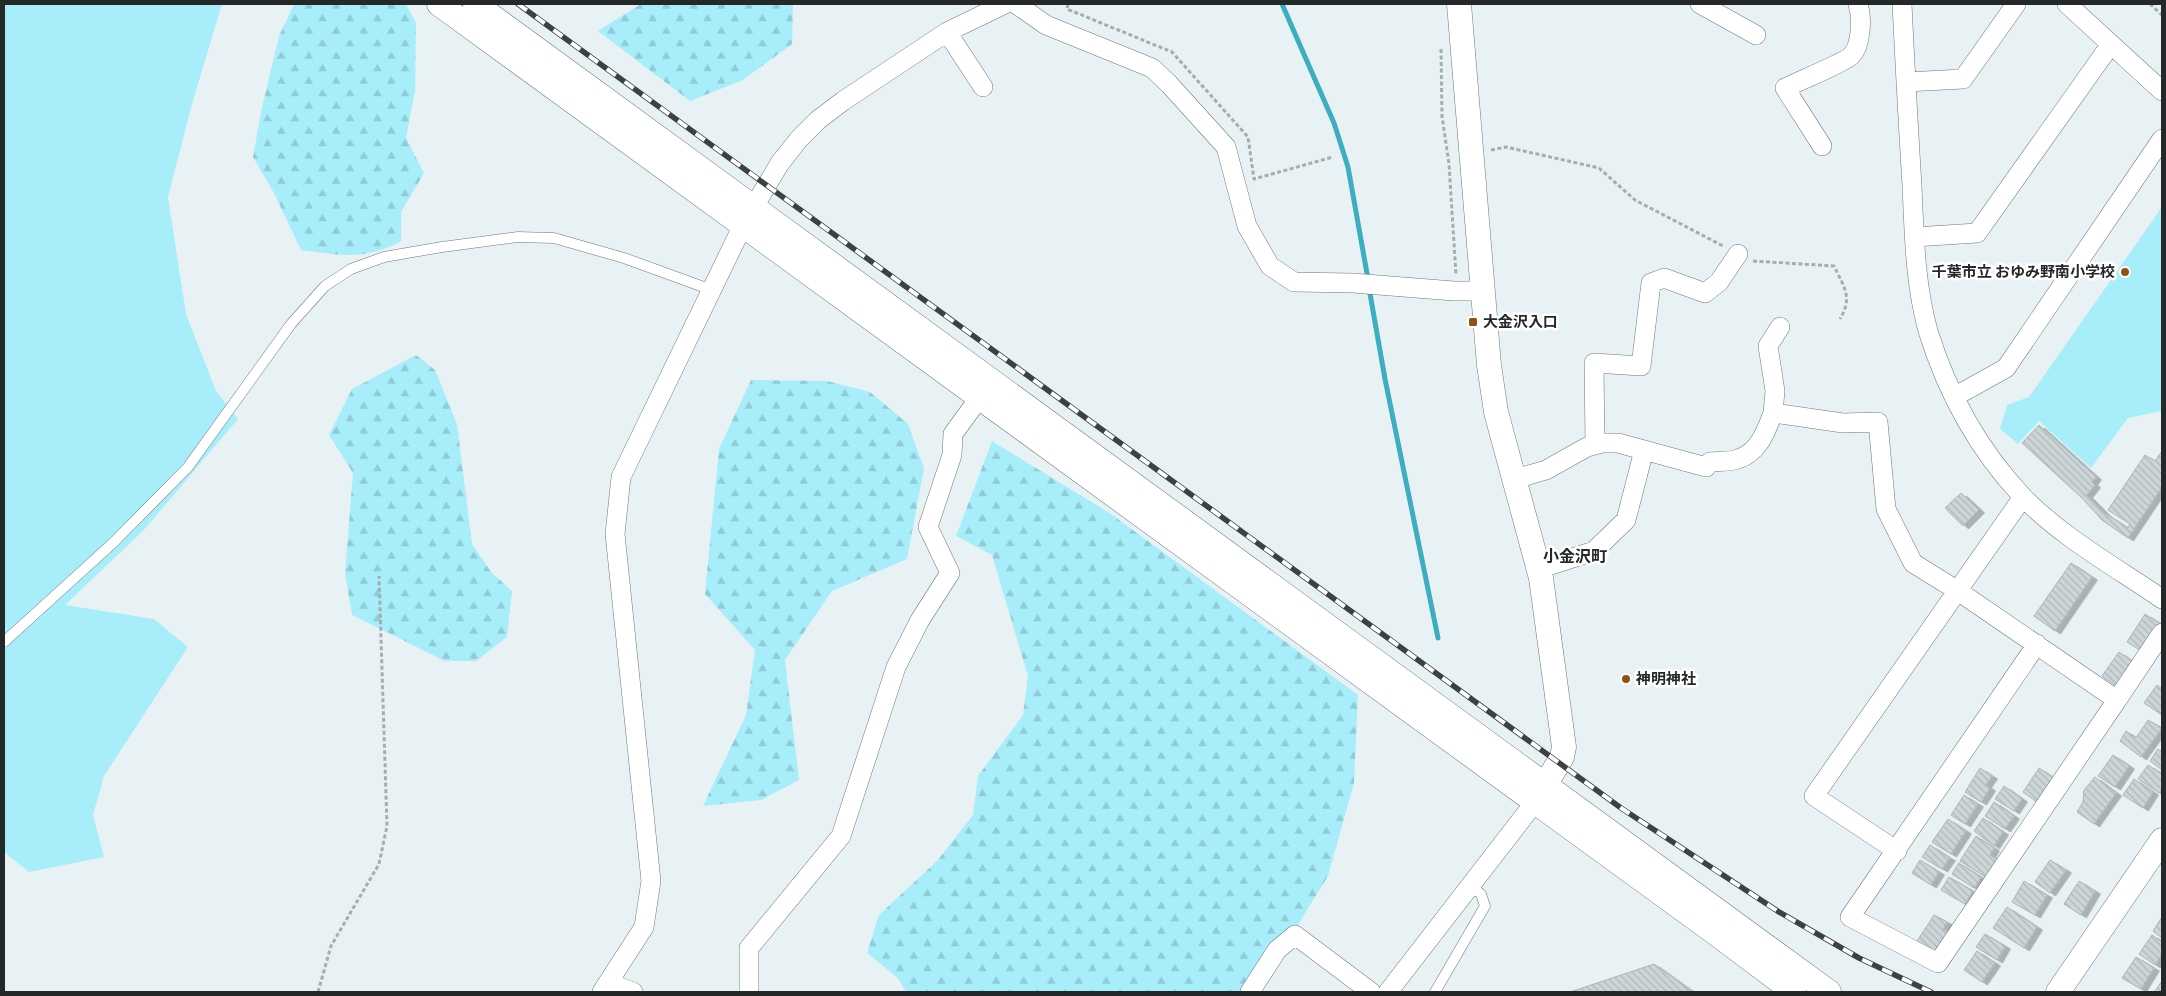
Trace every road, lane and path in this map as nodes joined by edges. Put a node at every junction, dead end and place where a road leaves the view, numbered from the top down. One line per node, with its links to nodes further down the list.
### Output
1 (439, 4): 23 (street)
2 (475, 4): 23 (street)
3 (1005, 4): 13 (street)
4 (1016, 4): 27 (street)
5 (1700, 4): 14 (street)
6 (1858, 4): 21 (street)
7 (1902, 4): 17 (street)
8 (2016, 4): 17 (street)
9 (2067, 4): 16 (street)
10 (2150, 4): 12 (path)
11 (1463, 6): 22 (street)
12 (2162, 15)
13 (948, 32): 18 (street); 23 (street)
14 (1756, 35)
15 (1441, 41): 27 (path)
16 (2111, 44): 19 (street); 24 (street)
17 (1906, 82): 24 (street)
18 (983, 87)
19 (2162, 91)
20 (2162, 139): 32 (street)
21 (1822, 146)
22 (1472, 154): 25 (path); 28 (street)
23 (748, 215): 26 (street); 31 (street); 46 (street)
24 (1914, 236): 32 (street)
25 (1738, 254): 29 (path); 34 (street)
26 (712, 290): 43 (lane); 50 (street)
27 (1454, 291): 28 (street)
28 (1481, 291): 36 (street)
29 (1840, 319)
30 (1780, 327): 33 (street)
31 (980, 397): 46 (street); 53 (street)
32 (1954, 397): 37 (street)
33 (1773, 414): 35 (street); 40 (street)
34 (1596, 445): 35 (street); 36 (street)
35 (1644, 450): 38 (street)
36 (1515, 479): 38 (street)
37 (2023, 497): 40 (street); 41 (street)
38 (1539, 569): 46 (street)
39 (379, 576): 51 (path)
40 (1958, 590): 44 (street); 48 (street)
41 (2162, 599)
42 (2162, 633): 45 (street)
43 (4, 642)
44 (2037, 644): 45 (street); 48 (street)
45 (2117, 700): 48 (street)
46 (1540, 793): 49 (street); 58 (street); 59 (street)
47 (2162, 840): 60 (street)
48 (1897, 851)
49 (1470, 886): 56 (street); 57 (lane)
50 (606, 988): 52 (street)
51 (318, 992)
52 (633, 992)
53 (749, 992)
54 (1250, 992): 55 (street)
55 (1371, 992)
56 (1388, 992)
57 (1435, 992)
58 (1794, 992)
59 (1829, 992)
60 (2058, 992)

